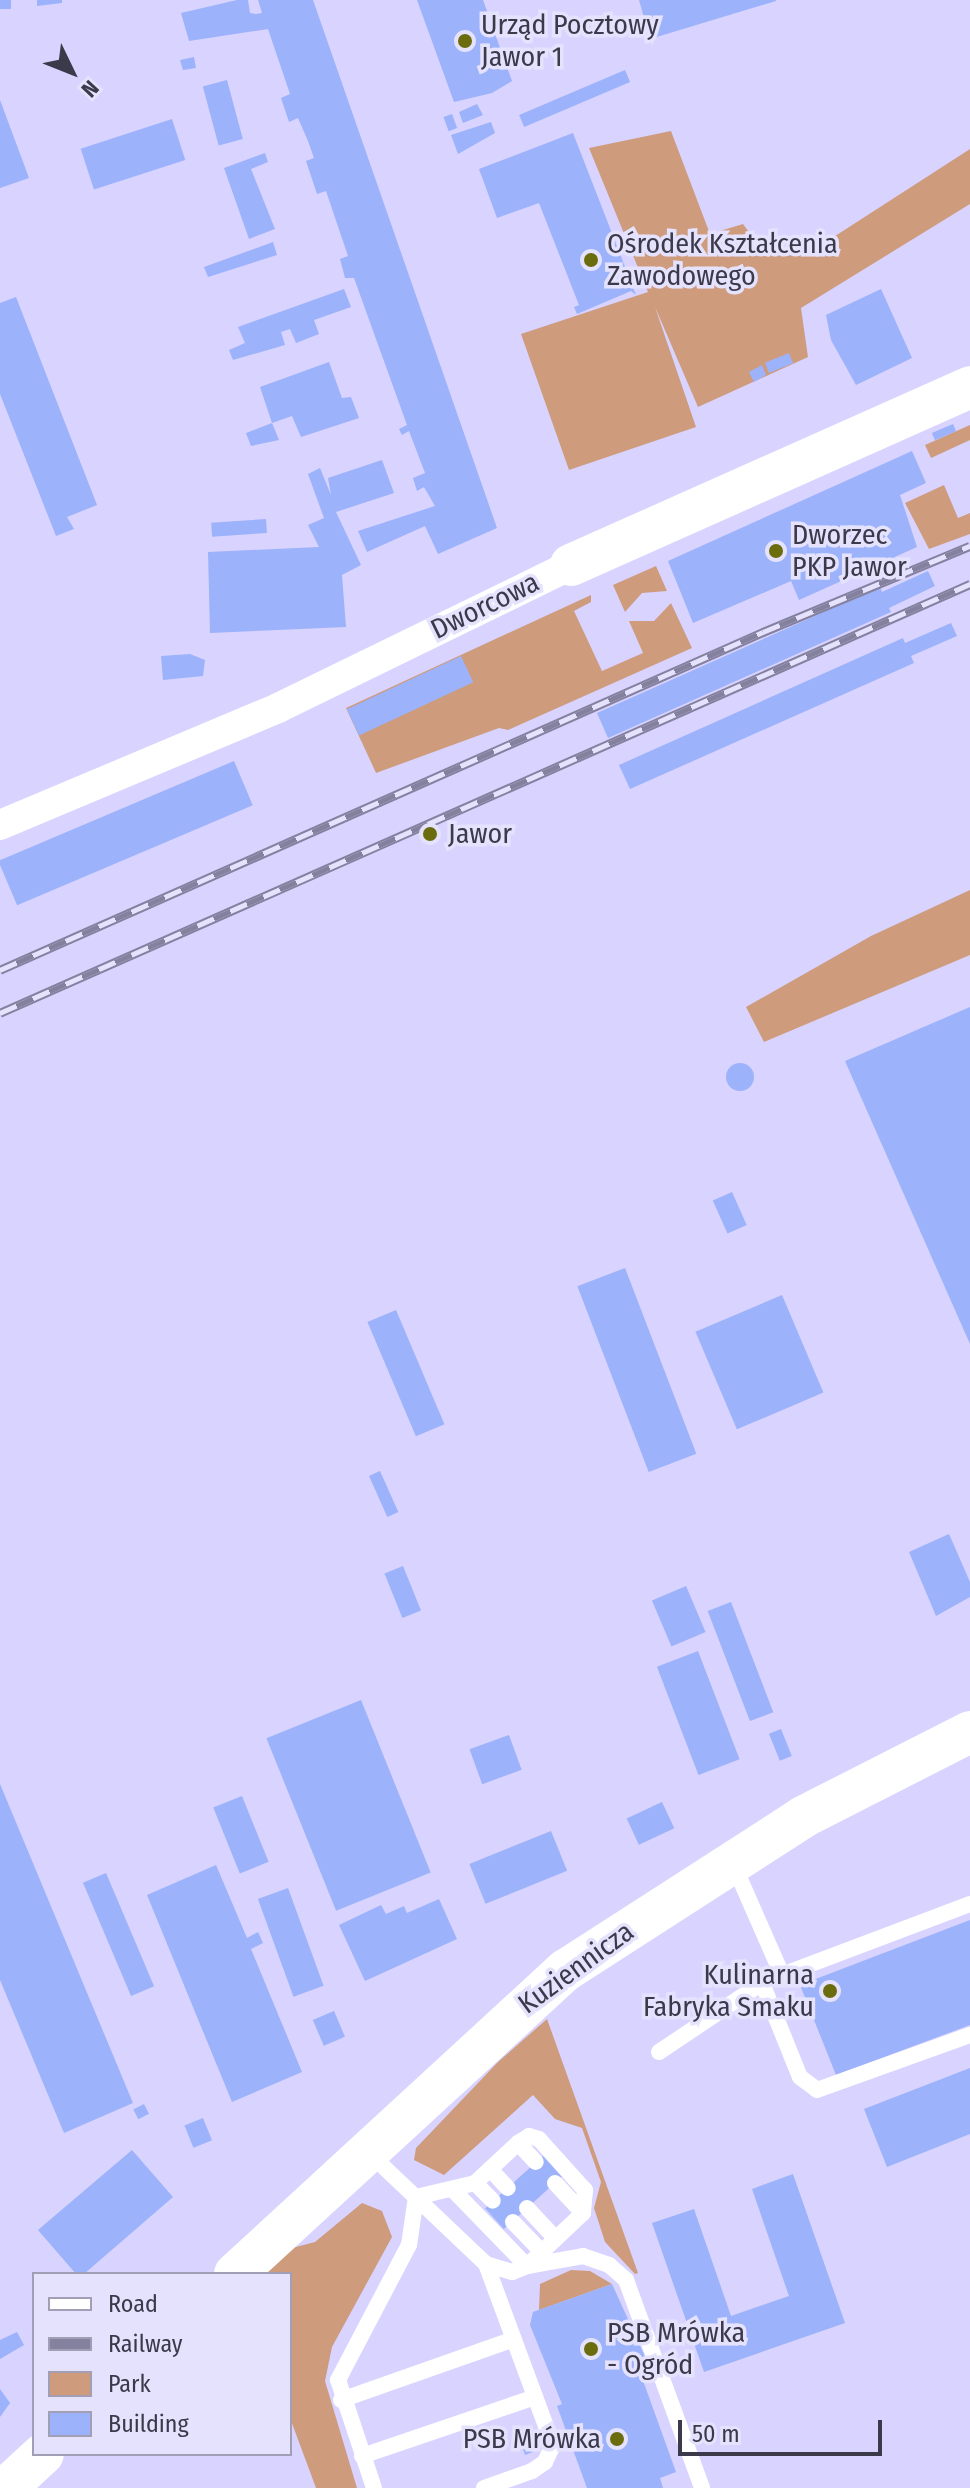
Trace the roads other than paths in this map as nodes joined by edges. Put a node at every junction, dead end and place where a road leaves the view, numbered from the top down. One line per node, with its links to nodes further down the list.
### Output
1 (970, 387): 2 (main road, Dworcowa)
2 (571, 565): 3 (street, Dworcowa)
3 (0, 825)
4 (970, 1732): 5 (main road, Kuziennicza)
5 (732, 1860): 7 (lane); 12 (main road, Kuziennicza)
6 (970, 1904): 7 (lane)
7 (782, 1975): 8 (lane)
8 (762, 1983): 9 (lane); 10 (lane)
9 (970, 2035)
10 (659, 2052)
11 (518, 2143): 13 (lane); 14 (lane); 22 (lane)
12 (368, 2152): 19 (lane); 28 (main road, Kuziennicza)
13 (536, 2162)
14 (490, 2169): 15 (lane); 17 (lane)
15 (475, 2183): 18 (lane); 20 (lane)
16 (555, 2183): 22 (lane)
17 (508, 2188)
18 (454, 2191): 19 (lane); 27 (lane)
19 (416, 2197): 26 (lane); 31 (lane)
20 (493, 2201)
21 (527, 2208): 24 (lane)
22 (583, 2213): 24 (lane)
23 (513, 2222): 25 (lane)
24 (556, 2239): 25 (lane)
25 (542, 2252): 27 (lane)
26 (486, 2264): 27 (lane); 29 (lane)
27 (527, 2266): 37 (lane)
28 (237, 2272)
29 (514, 2339): 30 (lane); 31 (lane)
30 (535, 2397): 33 (lane); 36 (lane)
31 (341, 2400): 33 (lane)
32 (41, 2456): 34 (main road)
33 (362, 2456): 35 (lane)
34 (6, 2488)
35 (374, 2488)
36 (484, 2488)
37 (702, 2488)

